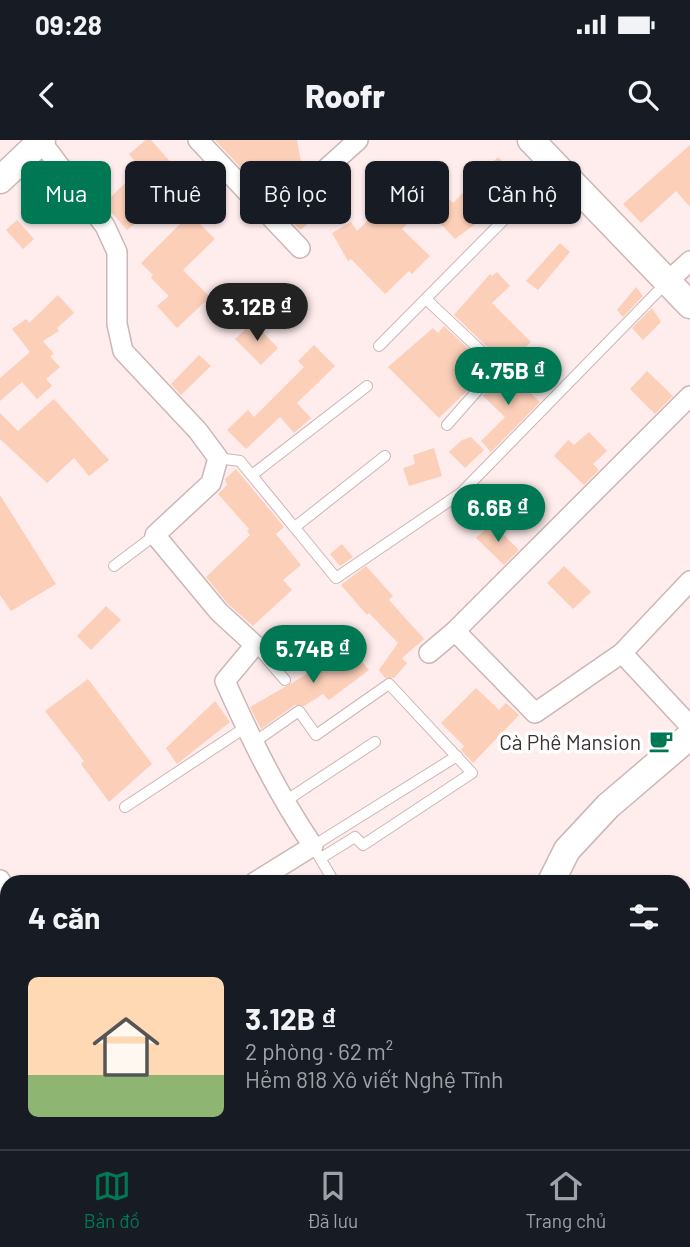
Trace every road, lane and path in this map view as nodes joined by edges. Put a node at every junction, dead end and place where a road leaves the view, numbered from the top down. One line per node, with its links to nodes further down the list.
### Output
1 (41, 140): 7 (street); 20 (street)
2 (198, 140): 10 (street)
3 (358, 140): 5 (street)
4 (531, 140): 6 (street)
5 (335, 161)
6 (550, 161)
7 (0, 180)
8 (581, 193): 12 (street)
9 (500, 224): 13 (lane)
10 (300, 248)
11 (690, 261): 12 (street)
12 (667, 282): 14 (street); 22 (lane)
13 (426, 299): 15 (lane); 18 (lane)
14 (690, 305)
15 (379, 346)
16 (367, 386): 21 (lane)
17 (690, 396): 26 (street)
18 (447, 425)
19 (385, 456): 22 (lane)
20 (218, 458): 21 (lane); 23 (street)
21 (252, 475): 22 (lane)
22 (295, 527)
23 (155, 535): 24 (lane); 27 (street)
24 (114, 566)
25 (690, 581): 29 (street)
26 (455, 631): 28 (street); 29 (street)
27 (255, 645): 30 (lane); 32 (street)
28 (429, 653)
29 (622, 653): 31 (street)
30 (285, 680)
31 (690, 726)
32 (249, 735): 35 (lane); 36 (street); 37 (lane)
33 (690, 736): 41 (street)
34 (375, 741): 36 (lane)
35 (457, 756): 38 (lane); 38 (lane)
36 (284, 803): 38 (street)
37 (125, 807)
38 (317, 852): 39 (street); 40 (lane)
39 (269, 875)
40 (330, 875)
41 (554, 875)

